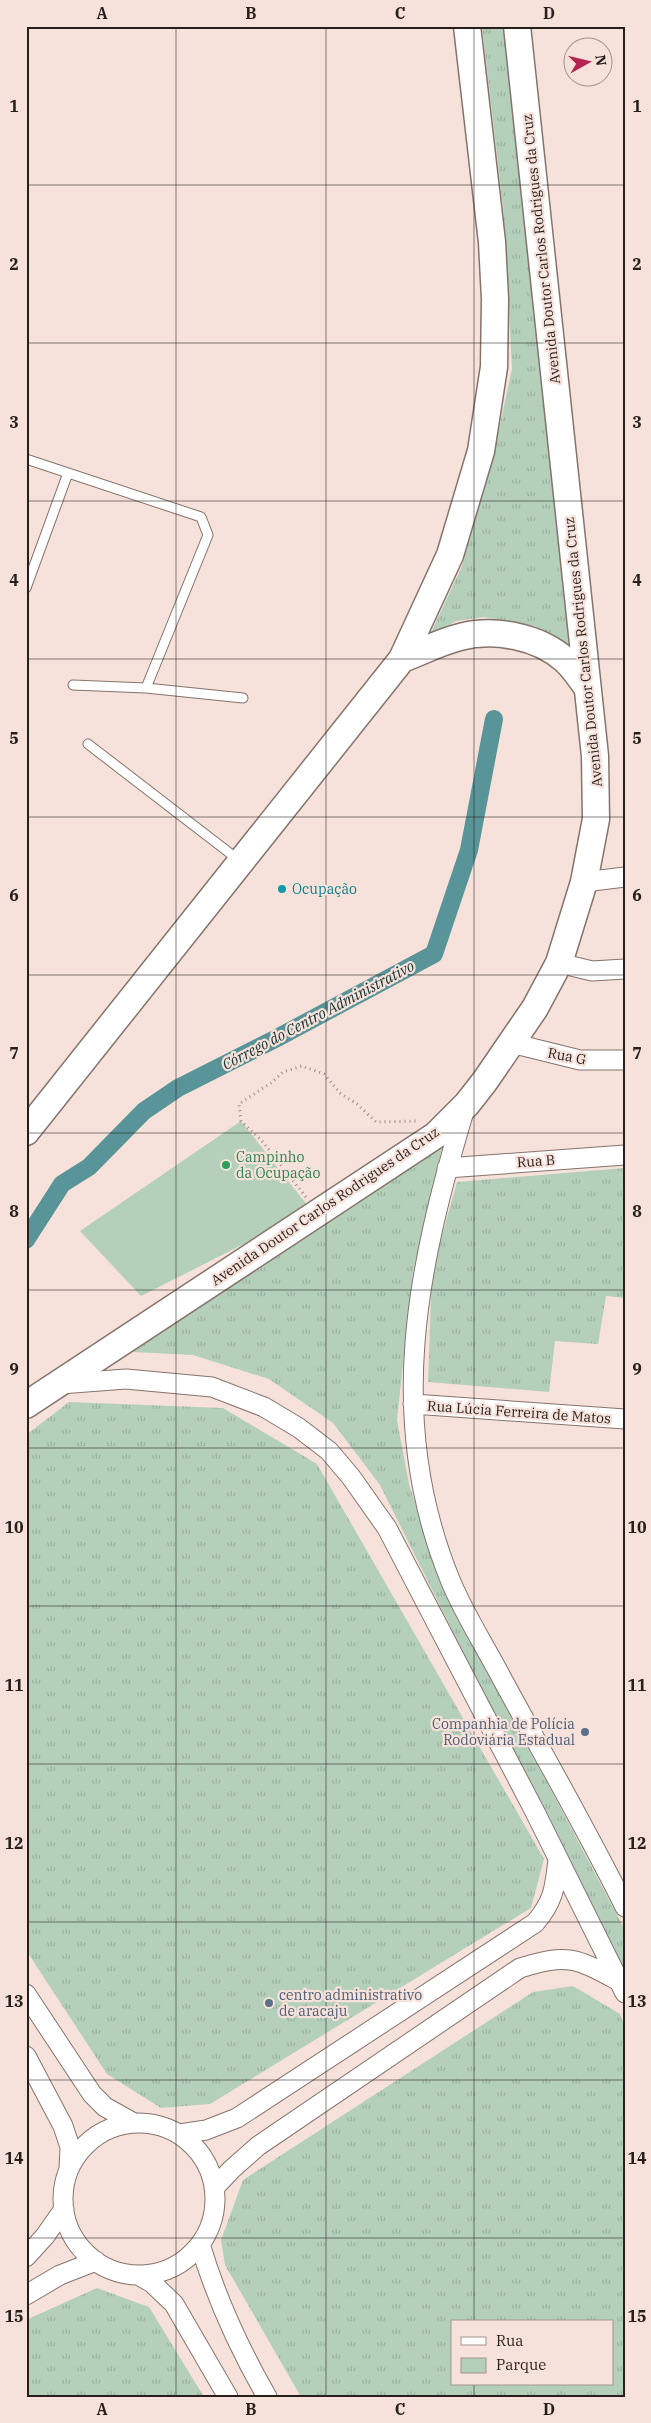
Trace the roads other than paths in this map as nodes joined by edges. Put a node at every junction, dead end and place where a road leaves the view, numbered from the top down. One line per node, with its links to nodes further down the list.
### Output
1 (467, 26): 6 (main road)
2 (517, 26): 8 (main road, Avenida Doutor Carlos Rodrigues da Cruz)
3 (26, 459): 4 (lane)
4 (68, 473): 5 (lane); 9 (lane)
5 (26, 588)
6 (402, 659): 8 (main road); 12 (main road)
7 (73, 685): 9 (lane)
8 (587, 687): 14 (main road, Avenida Doutor Carlos Rodrigues da Cruz)
9 (146, 688): 10 (lane)
10 (243, 698)
11 (88, 744): 12 (lane)
12 (240, 862): 20 (main road)
13 (625, 877): 14 (street)
14 (584, 882): 15 (main road, Avenida Doutor Carlos Rodrigues da Cruz)
15 (559, 964): 16 (street); 17 (main road, Avenida Doutor Carlos Rodrigues da Cruz)
16 (625, 969)
17 (511, 1043): 18 (street, Rua G); 19 (main road, Avenida Doutor Carlos Rodrigues da Cruz)
18 (625, 1060)
19 (466, 1104): 22 (street); 23 (main road, Avenida Doutor Carlos Rodrigues da Cruz)
20 (26, 1132)
21 (625, 1155): 22 (street, Rua B)
22 (447, 1168): 24 (street)
23 (56, 1384): 25 (main road, Avenida Doutor Carlos Rodrigues da Cruz); 27 (street)
24 (413, 1404): 26 (street, Rua Lúcia Ferreira de Matos); 28 (street)
25 (26, 1405)
26 (625, 1420)
27 (558, 1859): 29 (street); 33 (street)
28 (625, 1907)
29 (622, 1987): 35 (street)
30 (26, 1994): 32 (street)
31 (26, 2056): 34 (street)
32 (132, 2122): 33 (street); 34 (street)
33 (180, 2134): 35 (street)
34 (69, 2168): 36 (street)
35 (214, 2188): 37 (street)
36 (64, 2209): 38 (street); 39 (street)
37 (200, 2244): 40 (street); 43 (street)
38 (26, 2257)
39 (96, 2261): 40 (street); 41 (street)
40 (138, 2275): 42 (street)
41 (26, 2295)
42 (228, 2397)
43 (267, 2397)

